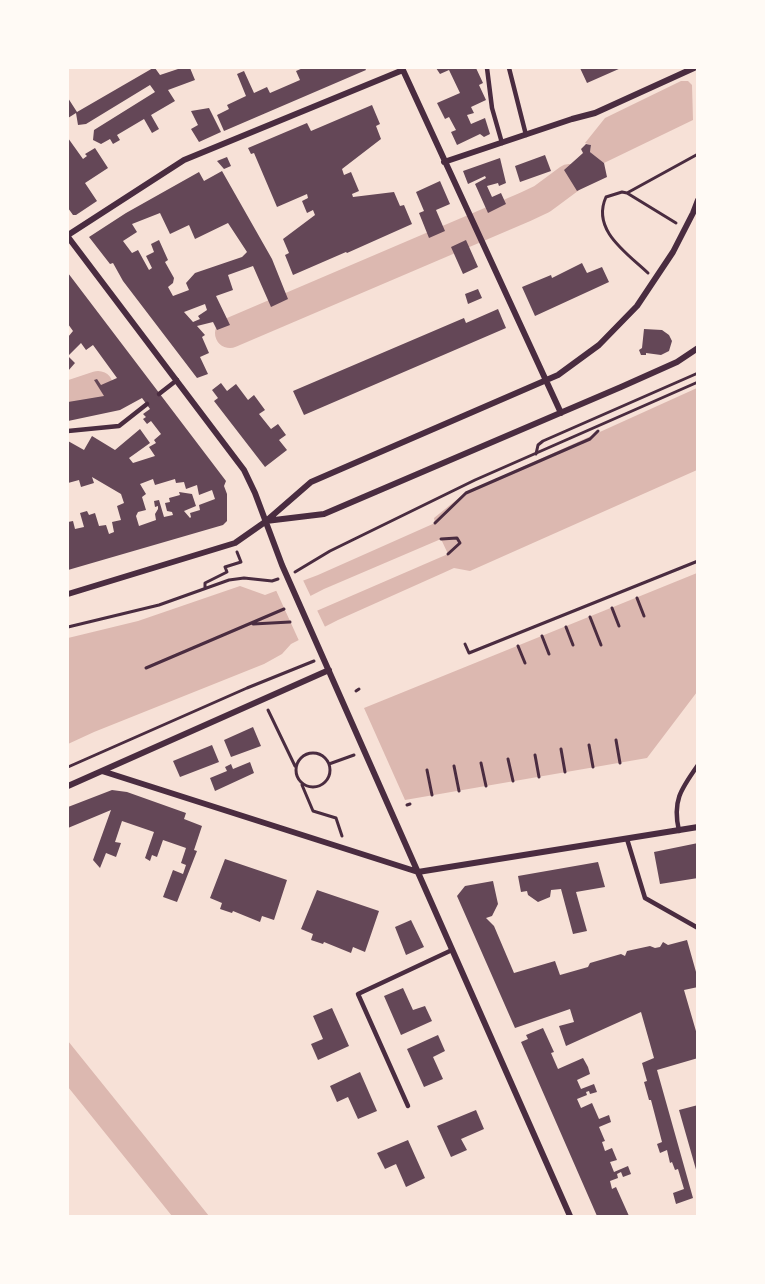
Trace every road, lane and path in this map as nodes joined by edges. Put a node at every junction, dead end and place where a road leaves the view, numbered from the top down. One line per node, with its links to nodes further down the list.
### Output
1 (402, 68): 8 (street); 12 (street)
2 (487, 68): 6 (lane)
3 (509, 68): 5 (lane)
4 (694, 68): 5 (street)
5 (526, 135): 6 (street)
6 (501, 143): 8 (street)
7 (698, 154): 9 (path)
8 (444, 162): 17 (street)
9 (627, 193): 11 (path); 13 (path)
10 (698, 200): 11 (street)
11 (685, 230): 13 (street)
12 (68, 236): 16 (street)
13 (656, 280): 17 (street)
14 (698, 348): 23 (street)
15 (698, 373): 20 (path)
16 (177, 380): 19 (lane); 27 (street)
17 (546, 380): 23 (street); 27 (street)
18 (698, 382): 22 (path)
19 (159, 394)
20 (635, 400): 22 (path); 26 (path)
21 (147, 404): 24 (lane)
22 (639, 408): 26 (path)
23 (561, 412): 27 (street)
24 (68, 431)
25 (598, 431): 28 (path)
26 (536, 453): 33 (path)
27 (265, 522): 30 (street); 53 (street)
28 (435, 522)
29 (441, 539): 31 (path)
30 (235, 543): 35 (path); 36 (street)
31 (448, 554)
32 (698, 561): 48 (path)
33 (299, 570)
34 (272, 581): 35 (path)
35 (205, 588): 45 (path)
36 (68, 594)
37 (637, 598): 40 (path)
38 (612, 608): 44 (path)
39 (284, 609): 43 (path)
40 (644, 616)
41 (590, 617): 50 (path)
42 (290, 622): 43 (path)
43 (249, 624): 55 (path)
44 (619, 626)
45 (68, 627)
46 (566, 627): 49 (path)
47 (542, 636): 52 (path)
48 (465, 644)
49 (573, 645)
50 (601, 645)
51 (518, 646): 54 (path)
52 (549, 654)
53 (323, 658): 56 (street); 69 (path)
54 (525, 663)
55 (146, 668)
56 (329, 670): 57 (street); 61 (street)
57 (263, 700): 71 (path); 73 (street)
58 (616, 740): 64 (path)
59 (589, 745): 70 (path)
60 (561, 749): 74 (path)
61 (364, 752): 65 (path); 86 (street)
62 (535, 755): 75 (path)
63 (508, 759): 76 (path)
64 (620, 763)
65 (329, 764): 71 (path); 77 (path)
66 (482, 764): 79 (path)
67 (698, 765): 83 (lane)
68 (454, 766): 80 (path)
69 (68, 767)
70 (593, 767)
71 (295, 768): 77 (path)
72 (427, 770): 81 (path)
73 (102, 771): 78 (street); 85 (street)
74 (566, 772)
75 (539, 777)
76 (513, 781)
77 (302, 783): 85 (path)
78 (68, 786)
79 (486, 786)
80 (459, 791)
81 (432, 795)
82 (698, 827): 83 (street)
83 (679, 831): 84 (street)
84 (627, 839): 86 (street); 87 (lane)
85 (345, 849): 86 (street)
86 (417, 872): 88 (street)
87 (698, 928)
88 (452, 950): 89 (lane); 90 (street)
89 (408, 1106)
90 (570, 1216)

